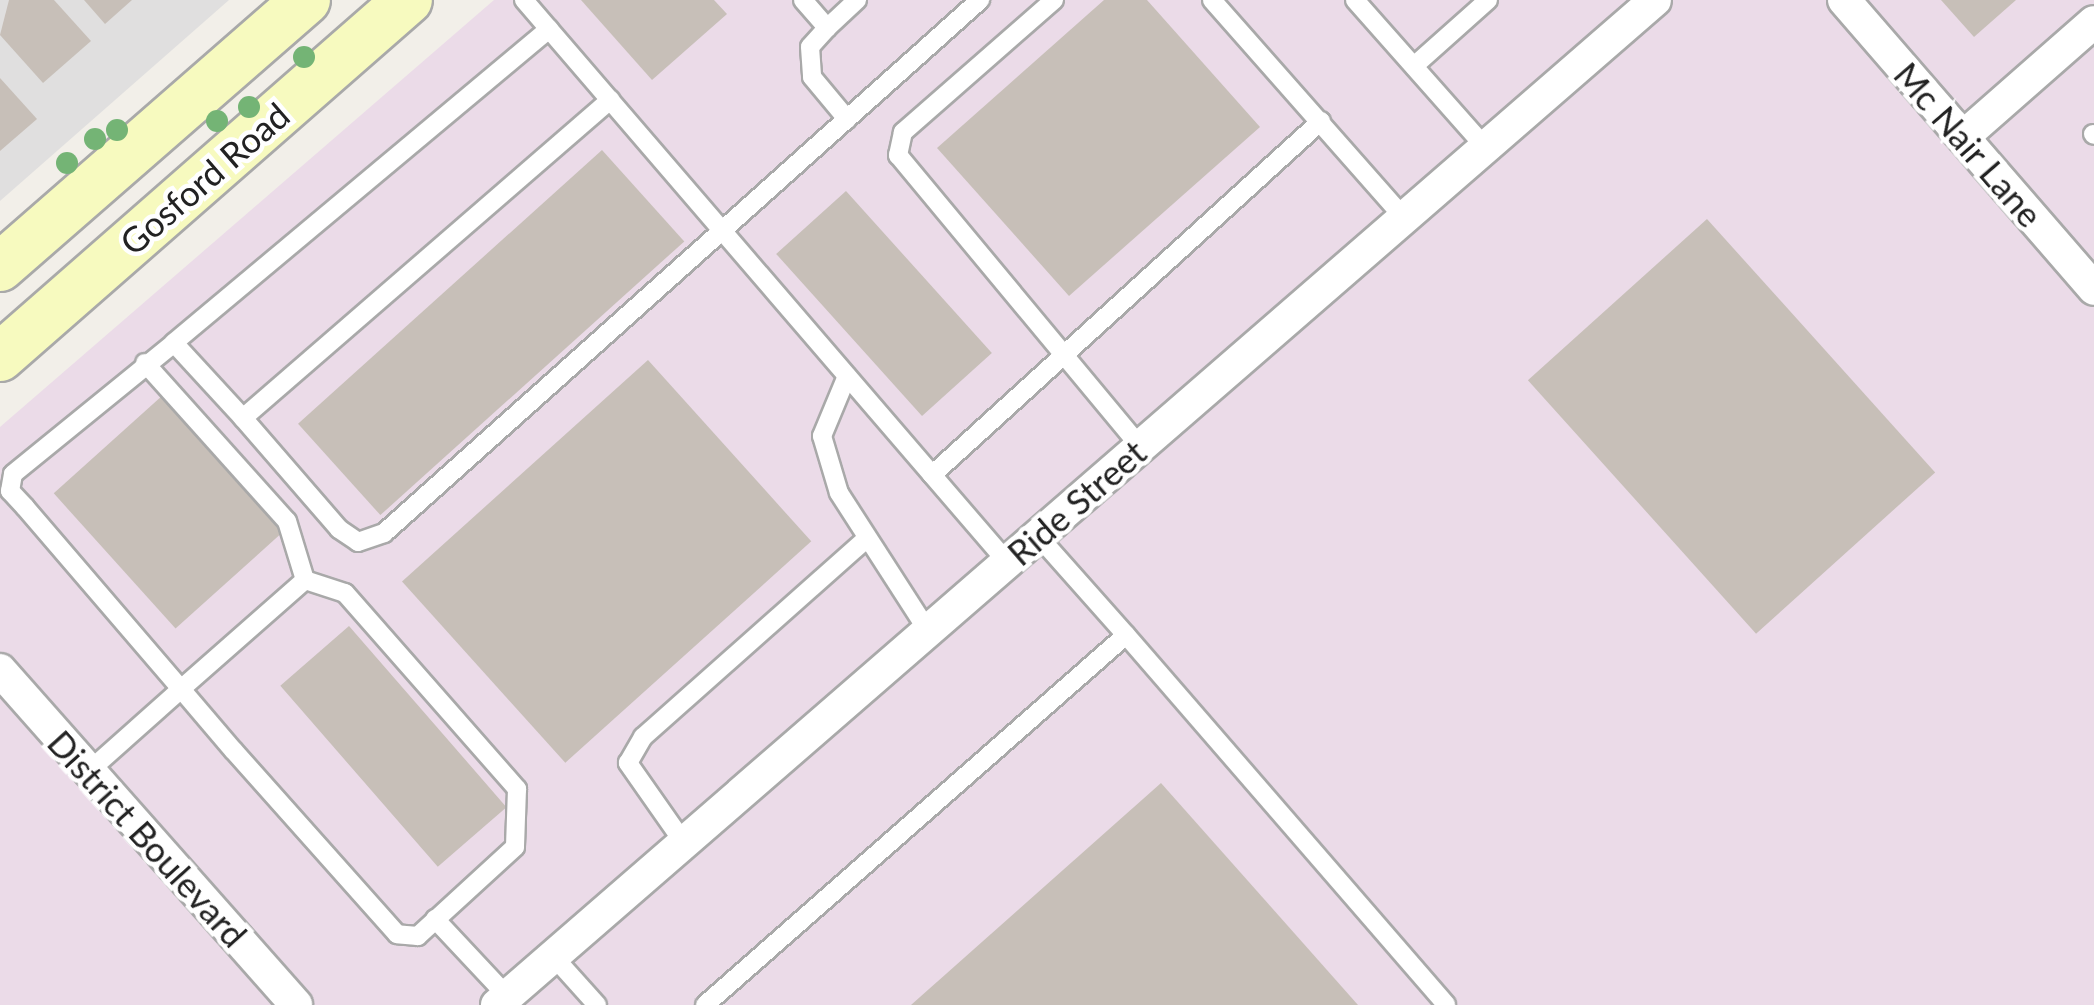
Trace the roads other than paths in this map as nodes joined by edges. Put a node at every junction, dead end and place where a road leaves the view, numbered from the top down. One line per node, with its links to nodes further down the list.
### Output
1 (306, 0): 24 (main road, Gosford Road)
2 (408, 0): 27 (main road, Gosford Road)
3 (524, 0): 15 (lane)
4 (803, 0): 14 (lane)
5 (858, 0): 14 (lane)
6 (980, 0): 18 (lane)
7 (1054, 0): 28 (lane)
8 (1212, 0): 19 (lane)
9 (1355, 0): 16 (lane)
10 (1654, 0): 21 (street, Ride Street)
11 (1844, 0): 20 (street, Mc Nair Lane)
12 (1484, 1): 16 (lane)
13 (2094, 22): 20 (street)
14 (827, 28): 18 (lane)
15 (549, 29): 17 (lane); 26 (lane)
16 (1414, 66): 21 (lane)
17 (610, 100): 23 (lane); 31 (lane)
18 (848, 119): 23 (lane)
19 (1321, 121): 22 (lane); 28 (lane)
20 (1963, 138): 25 (street, Mc Nair Lane)
21 (1485, 147): 22 (street, Ride Street)
22 (1404, 218): 32 (street, Ride Street)
23 (722, 231): 30 (lane); 31 (lane)
24 (0, 267)
25 (2094, 289)
26 (174, 343): 29 (lane); 31 (lane)
27 (0, 357)
28 (1066, 357): 32 (lane); 33 (lane)
29 (145, 363): 37 (lane); 41 (lane)
30 (847, 376): 33 (lane); 35 (lane)
31 (243, 418)
32 (1140, 447): 34 (street, Ride Street)
33 (932, 475): 36 (lane)
34 (1038, 536): 36 (street, Ride Street); 39 (lane)
35 (864, 541): 38 (lane); 43 (lane)
36 (1007, 562): 38 (street, Ride Street)
37 (305, 580): 41 (lane); 44 (lane)
38 (928, 631): 43 (street, Ride Street)
39 (1126, 635): 49 (lane); 50 (lane)
40 (0, 670): 42 (street, District Boulevard)
41 (181, 689): 42 (lane); 44 (lane)
42 (90, 771): 47 (street, District Boulevard)
43 (684, 843): 45 (street, Ride Street)
44 (435, 919): 46 (lane)
45 (553, 956): 46 (street, Ride Street); 48 (lane)
46 (502, 1000)
47 (296, 1005)
48 (597, 1005)
49 (705, 1005)
50 (1446, 1005)

